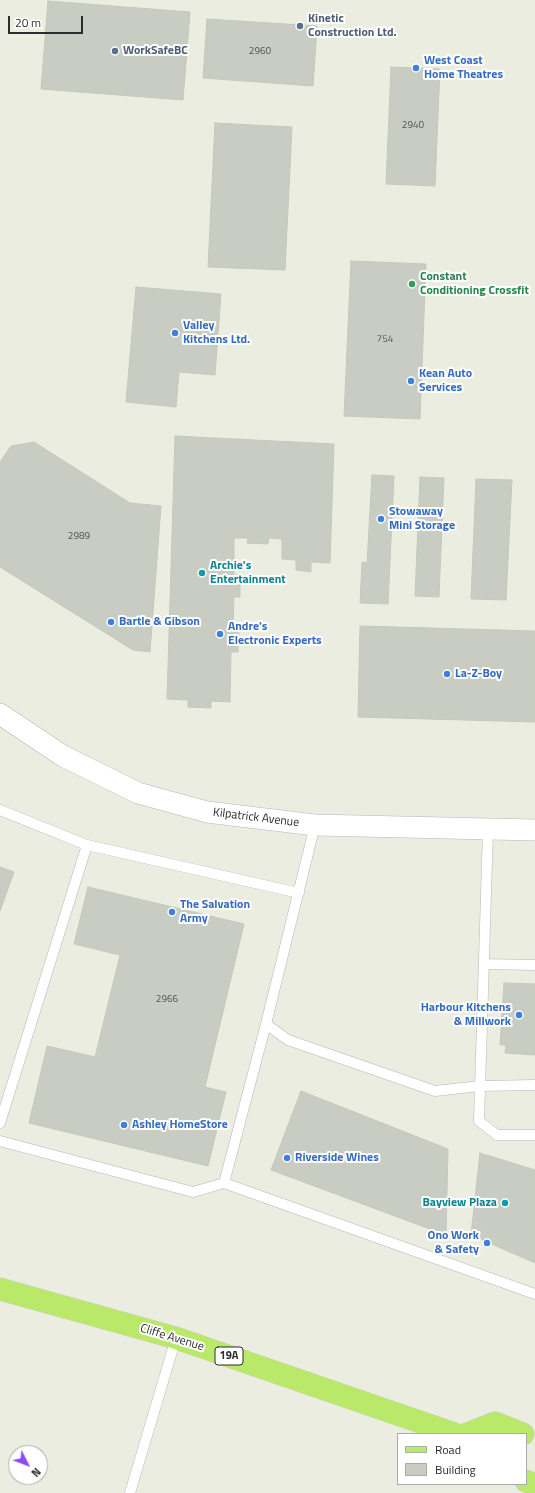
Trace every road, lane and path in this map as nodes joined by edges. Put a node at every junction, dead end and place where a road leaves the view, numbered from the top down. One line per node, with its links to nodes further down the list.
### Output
1 (0, 714): 3 (street, Kilpatrick Avenue)
2 (0, 810): 6 (lane)
3 (315, 825): 4 (street, Kilpatrick Avenue); 7 (lane)
4 (488, 828): 5 (street, Kilpatrick Avenue); 8 (lane)
5 (535, 830)
6 (86, 845): 7 (lane); 13 (lane)
7 (299, 893): 10 (lane)
8 (484, 964): 9 (lane); 12 (lane)
9 (535, 965)
10 (266, 1024): 12 (lane); 16 (lane)
11 (535, 1085): 12 (lane)
12 (480, 1086): 14 (lane)
13 (0, 1123)
14 (535, 1135)
15 (0, 1141): 16 (lane)
16 (224, 1183): 18 (lane)
17 (0, 1289): 19 (main road, Cliffe Avenue / 19A)
18 (535, 1294)
19 (176, 1338): 20 (main road, Cliffe Avenue / 19A); 23 (lane)
20 (452, 1433)
21 (470, 1433): 22 (main road)
22 (520, 1433)
23 (130, 1493)

